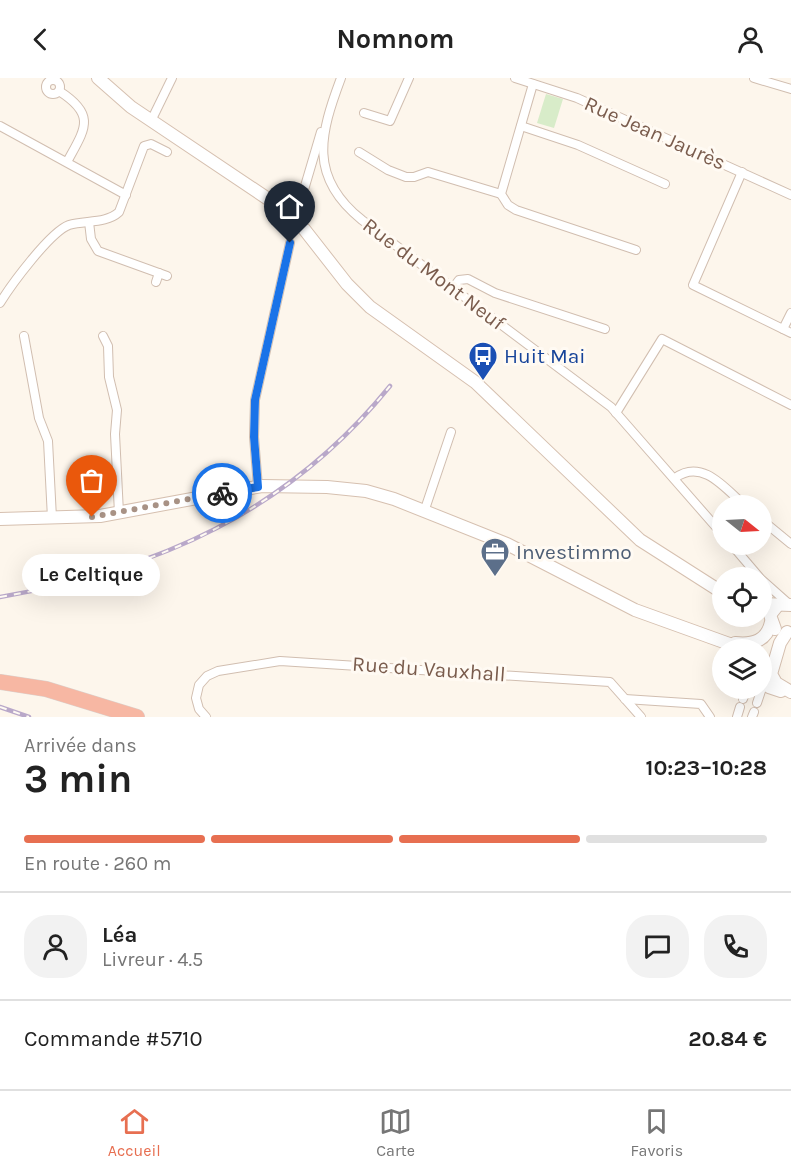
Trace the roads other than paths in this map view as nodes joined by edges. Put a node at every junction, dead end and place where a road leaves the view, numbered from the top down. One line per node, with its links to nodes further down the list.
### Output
1 (98, 78): 11 (street)
2 (172, 78): 11 (street)
3 (341, 78): 12 (street, Rue du Mont Neuf)
4 (409, 78): 10 (street)
5 (515, 78): 7 (street, Rue Jean Jaurès)
6 (754, 78): 8 (street)
7 (533, 84): 14 (street); 18 (street, Rue Jean Jaurès)
8 (791, 89)
9 (59, 91): 17 (street)
10 (364, 112)
11 (151, 121): 23 (street)
12 (325, 124): 23 (street); 28 (street, Rue du Mont Neuf)
13 (0, 126): 17 (street)
14 (521, 126): 19 (street); 20 (street)
15 (167, 152): 21 (street)
16 (359, 152): 20 (street)
17 (67, 162): 21 (street)
18 (742, 172): 22 (street, Rue Jean Jaurès); 32 (street)
19 (665, 184)
20 (501, 194): 26 (street)
21 (126, 195): 24 (street)
22 (791, 195)
23 (295, 220): 50 (street)
24 (89, 222): 27 (street); 29 (street)
25 (290, 243): 39 (street)
26 (636, 250)
27 (161, 277)
28 (453, 288): 31 (street); 36 (street, Rue du Mont Neuf)
29 (0, 303)
30 (791, 313): 32 (street)
31 (605, 329)
32 (787, 331)
33 (24, 336): 43 (street)
34 (103, 336): 42 (street)
35 (791, 405): 36 (street)
36 (616, 413): 38 (street, Rue du Mont Neuf)
37 (451, 432): 41 (street)
38 (675, 478): 40 (street); 45 (street, Rue du Mont Neuf)
39 (258, 487): 41 (street); 42 (street)
40 (731, 495)
41 (424, 512): 55 (street)
42 (119, 513): 43 (street)
43 (52, 518): 44 (street)
44 (0, 519)
45 (712, 522)
46 (772, 528): 47 (street)
47 (791, 544)
48 (740, 555): 49 (street)
49 (750, 567)
50 (702, 580): 51 (street); 52 (street)
51 (712, 584)
52 (712, 586)
53 (773, 612): 54 (street); 56 (street); 57 (street)
54 (789, 632): 59 (street)
55 (722, 639)
56 (754, 639)
57 (765, 639)
58 (772, 656): 59 (street)
59 (775, 657): 60 (street); 65 (street)
60 (772, 663)
61 (0, 682): 63 (highway)
62 (772, 688): 65 (street)
63 (18, 689): 64 (highway); 68 (highway); 69 (highway)
64 (0, 693)
65 (791, 693)
66 (625, 699): 70 (street, Rue du Vauxhall); 71 (street, Rue du Vauxhall); 72 (street)
67 (743, 699): 73 (street)
68 (106, 717)
69 (137, 717)
70 (206, 717)
71 (641, 717)
72 (710, 717)
73 (737, 717)

